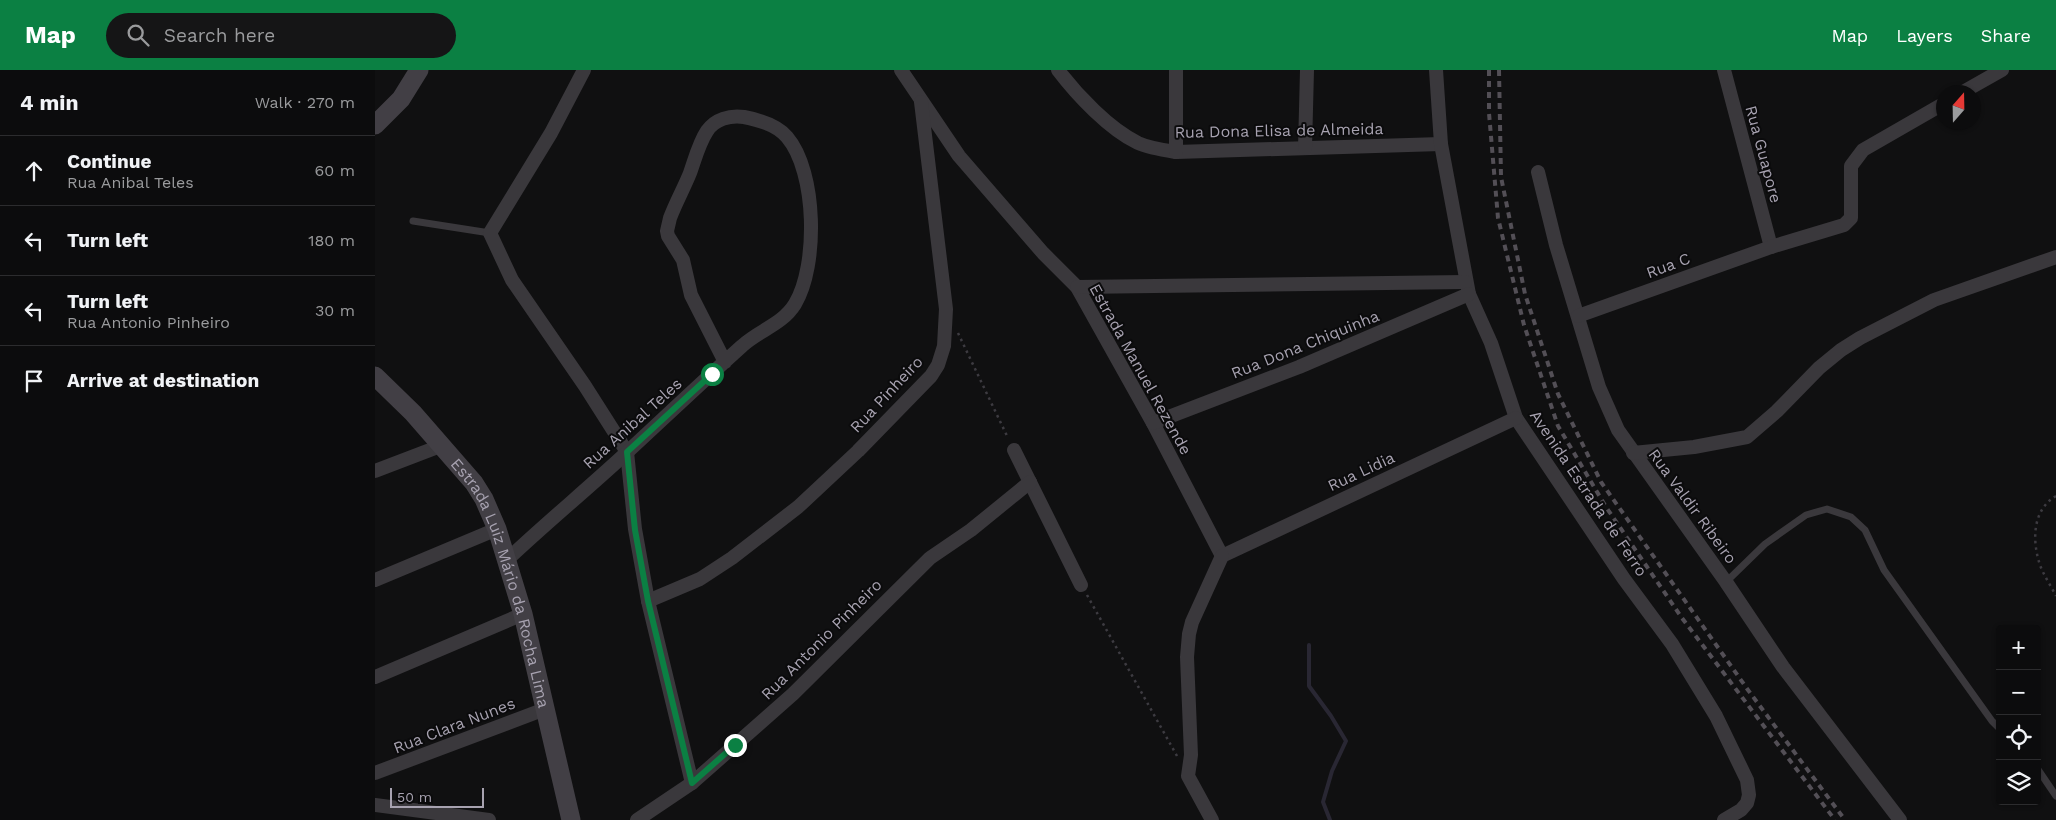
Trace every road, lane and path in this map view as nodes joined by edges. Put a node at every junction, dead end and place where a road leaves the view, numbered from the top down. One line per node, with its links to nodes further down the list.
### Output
1 (419, 70): 13 (main road)
2 (584, 70): 19 (street)
3 (901, 70): 11 (street, Estrada Manuel Rezende)
4 (1057, 70): 16 (street, Rua Dona Elisa de Almeida)
5 (1176, 70): 16 (street)
6 (1307, 70): 15 (street)
7 (1437, 70): 14 (street, Avenida Estrada de Ferro)
8 (1723, 70): 20 (street, Rua Guapore)
9 (2002, 70): 10 (street)
10 (1975, 85)
11 (921, 102): 22 (street, Estrada Manuel Rezende); 24 (street, Rua Pinheiro)
12 (1936, 108): 20 (street, Rua C)
13 (375, 125)
14 (1441, 144): 15 (street, Rua Dona Elisa de Almeida); 23 (street, Avenida Estrada de Ferro)
15 (1305, 148): 16 (street, Rua Dona Elisa de Almeida)
16 (1176, 152)
17 (1538, 172): 25 (street, Rua Valdir Ribeiro)
18 (413, 221): 19 (lane)
19 (489, 233): 32 (street)
20 (1771, 247): 25 (street, Rua C)
21 (2056, 256): 33 (street)
22 (1077, 287): 23 (street); 29 (street, Estrada Manuel Rezende)
23 (1467, 288): 28 (street, Avenida Estrada de Ferro); 29 (street, Rua Dona Chiquinha)
24 (946, 309): 31 (path); 44 (street, Rua Pinheiro)
25 (1578, 316): 33 (street, Rua Valdir Ribeiro)
26 (725, 362): 26 (street, Rua Anibal Teles); 32 (street, Rua Anibal Teles)
27 (376, 378): 30 (main road, Estrada Luiz Mário da Rocha Lima)
28 (1516, 418): 38 (street, Rua Lidia); 55 (street, Avenida Estrada de Ferro)
29 (1153, 423): 38 (street, Estrada Manuel Rezende)
30 (443, 445): 34 (street); 37 (main road, Estrada Luiz Mário da Rocha Lima)
31 (1014, 450): 35 (street)
32 (627, 452): 39 (street, Rua Anibal Teles); 44 (street)
33 (1633, 453): 41 (street, Rua Valdir Ribeiro)
34 (375, 471)
35 (1030, 482): 42 (street); 52 (street, Rua Antonio Pinheiro)
36 (2056, 496): 43 (path)
37 (497, 529): 39 (main road, Estrada Luiz Mário da Rocha Lima); 40 (street)
38 (1221, 556): 51 (street)
39 (508, 559): 45 (main road, Estrada Luiz Mário da Rocha Lima)
40 (375, 580)
41 (1726, 582): 48 (lane); 60 (street, Rua Valdir Ribeiro)
42 (1081, 585): 51 (path)
43 (2056, 596)
44 (648, 601): 52 (street)
45 (523, 614): 46 (street); 47 (main road, Estrada Luiz Mário da Rocha Lima)
46 (375, 677)
47 (545, 710): 49 (street, Rua Clara Nunes); 57 (main road, Estrada Luiz Mário da Rocha Lima)
48 (1996, 726)
49 (375, 773)
50 (2041, 774): 53 (lane)
51 (1188, 776): 59 (street)
52 (692, 783): 58 (street, Rua Antonio Pinheiro)
53 (2056, 796)
54 (375, 805): 56 (street)
55 (1727, 818)
56 (489, 820)
57 (571, 820)
58 (637, 820)
59 (1212, 820)
60 (1900, 820)

